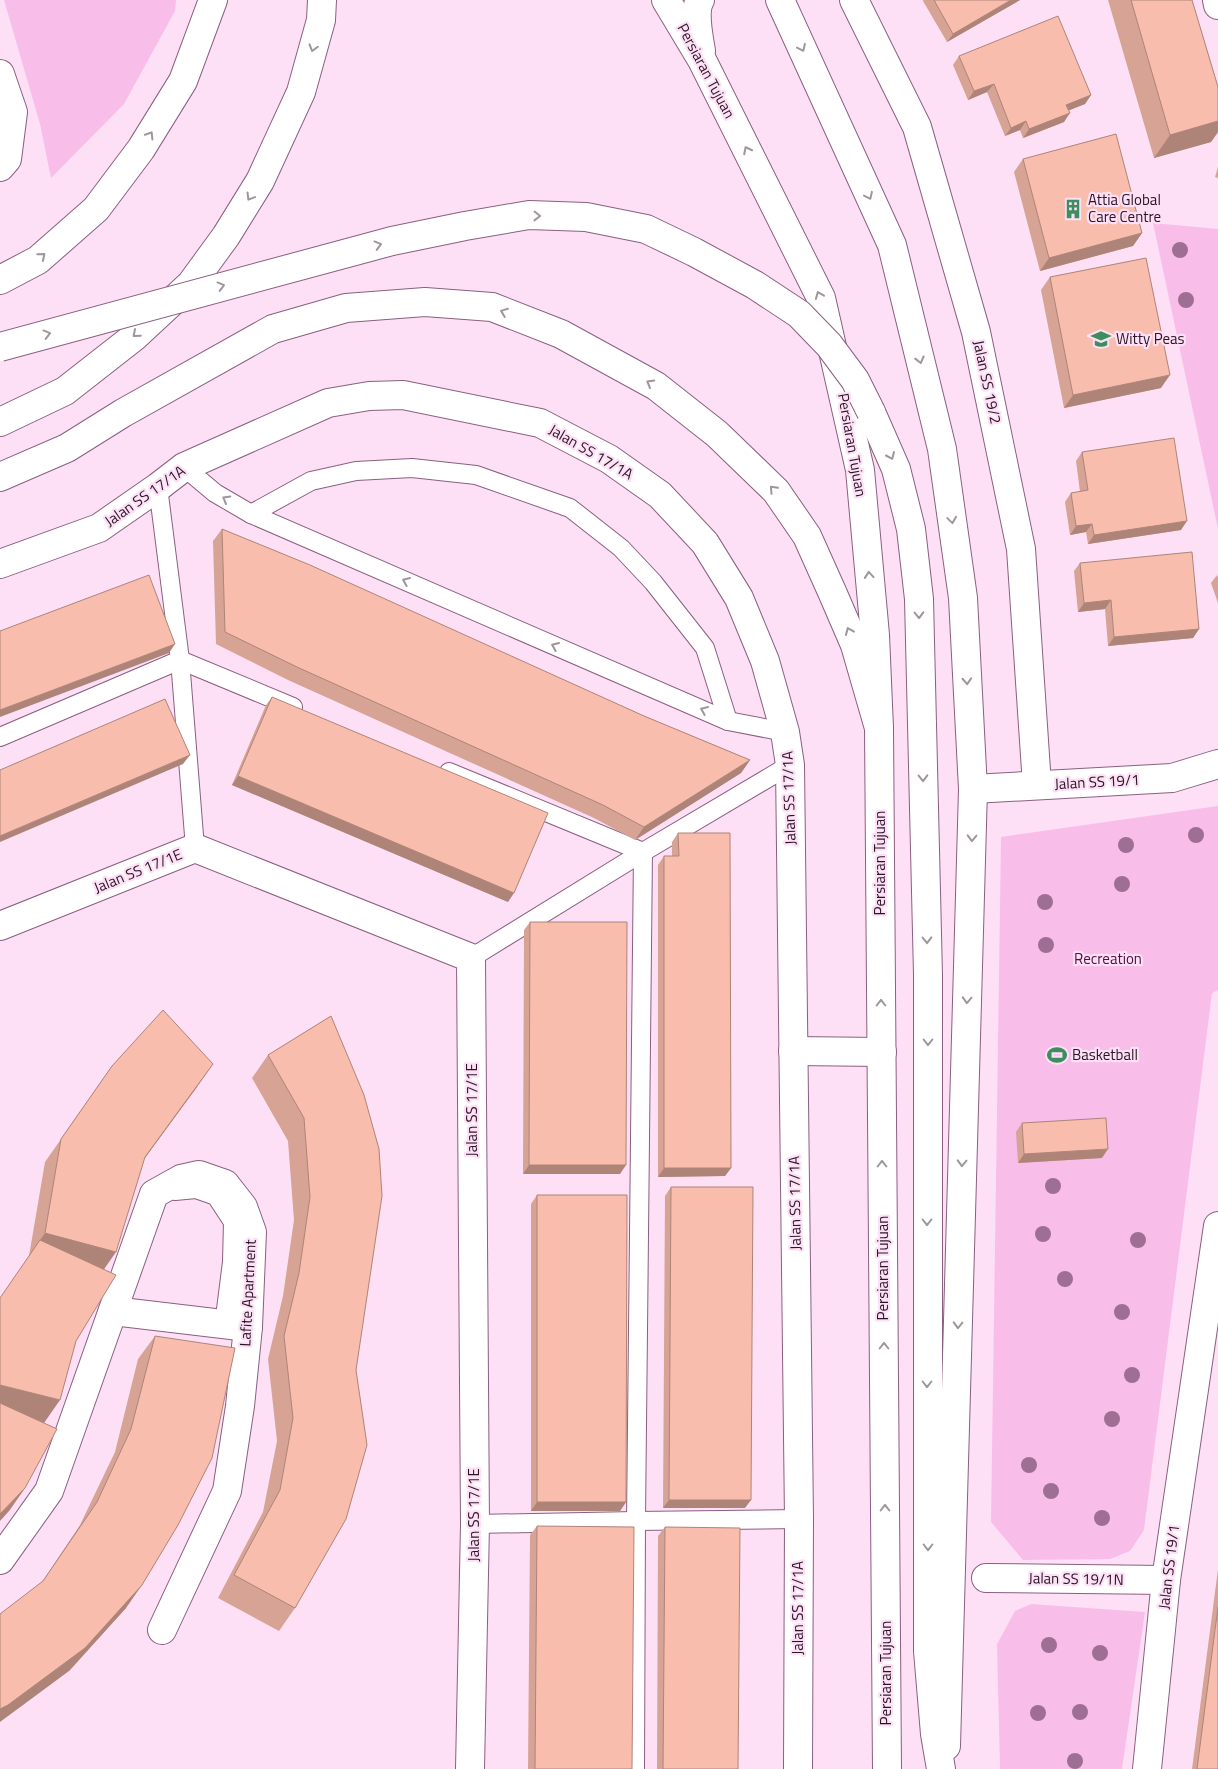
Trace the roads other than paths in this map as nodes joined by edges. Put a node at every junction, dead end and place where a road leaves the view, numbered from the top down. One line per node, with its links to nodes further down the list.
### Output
1 (213, 0): 12 (main road, one-way to 1)
2 (322, 0): 14 (main road, one-way to 14)
3 (666, 0): 9 (main road, Persiaran Tujuan)
4 (700, 0): 9 (main road)
5 (854, 0): 29 (main road, Jalan SS 19/2)
6 (1217, 0): 8 (main road)
7 (779, 1): 30 (main road, one-way to 30)
8 (1218, 5)
9 (702, 60): 23 (main road, Persiaran Tujuan, one-way to 9)
10 (0, 74): 11 (main road)
11 (0, 167)
12 (0, 280)
13 (0, 346): 52 (main road, one-way to 52, bridge)
14 (0, 422)
15 (184, 466): 17 (main road, Jalan SS 17/1A); 18 (lane, one-way to 15); 24 (main road, Jalan SS 17/1A)
16 (0, 477): 23 (main road, one-way to 16)
17 (158, 487): 19 (main road, Jalan SS 17/1A); 20 (lane)
18 (251, 514): 22 (lane, one-way to 18); 22 (lane)
19 (0, 564)
20 (180, 660): 21 (lane); 25 (lane); 31 (lane)
21 (307, 712)
22 (728, 721): 24 (lane)
23 (879, 728): 36 (main road, Persiaran Tujuan, one-way to 23)
24 (785, 732): 28 (main road, Jalan SS 17/1A)
25 (0, 737)
26 (1218, 764): 29 (main road, Jalan SS 19/1)
27 (434, 765): 32 (lane)
28 (790, 765): 32 (lane); 35 (main road, Jalan SS 17/1A)
29 (1037, 785): 30 (main road, Jalan SS 19/1)
30 (973, 789): 52 (main road, one-way to 52)
31 (195, 848): 33 (main road, Jalan SS 17/1E); 34 (main road, Jalan SS 17/1E)
32 (643, 852): 34 (lane); 42 (lane)
33 (0, 926)
34 (471, 958): 43 (main road, Jalan SS 17/1E)
35 (793, 1051): 36 (main road); 41 (main road, Jalan SS 17/1A)
36 (882, 1052): 51 (main road, Persiaran Tujuan, one-way to 36)
37 (1218, 1226): 40 (main road, Jalan SS 19/1)
38 (113, 1311): 39 (main road); 39 (main road, Lafite Apartment); 44 (main road, Lafite Apartment)
39 (236, 1326): 47 (main road, Lafite Apartment)
40 (1208, 1362): 46 (main road, Jalan SS 19/1)
41 (799, 1520): 42 (lane); 50 (main road, Jalan SS 17/1A)
42 (636, 1521): 43 (lane); 49 (lane)
43 (475, 1524): 48 (main road, Jalan SS 17/1E)
44 (0, 1560)
45 (986, 1578): 46 (main road, Jalan SS 19/1N)
46 (1166, 1580): 53 (main road, Jalan SS 19/1)
47 (162, 1630)
48 (470, 1769)
49 (635, 1769)
50 (798, 1769)
51 (887, 1769)
52 (943, 1769)
53 (1147, 1769)

